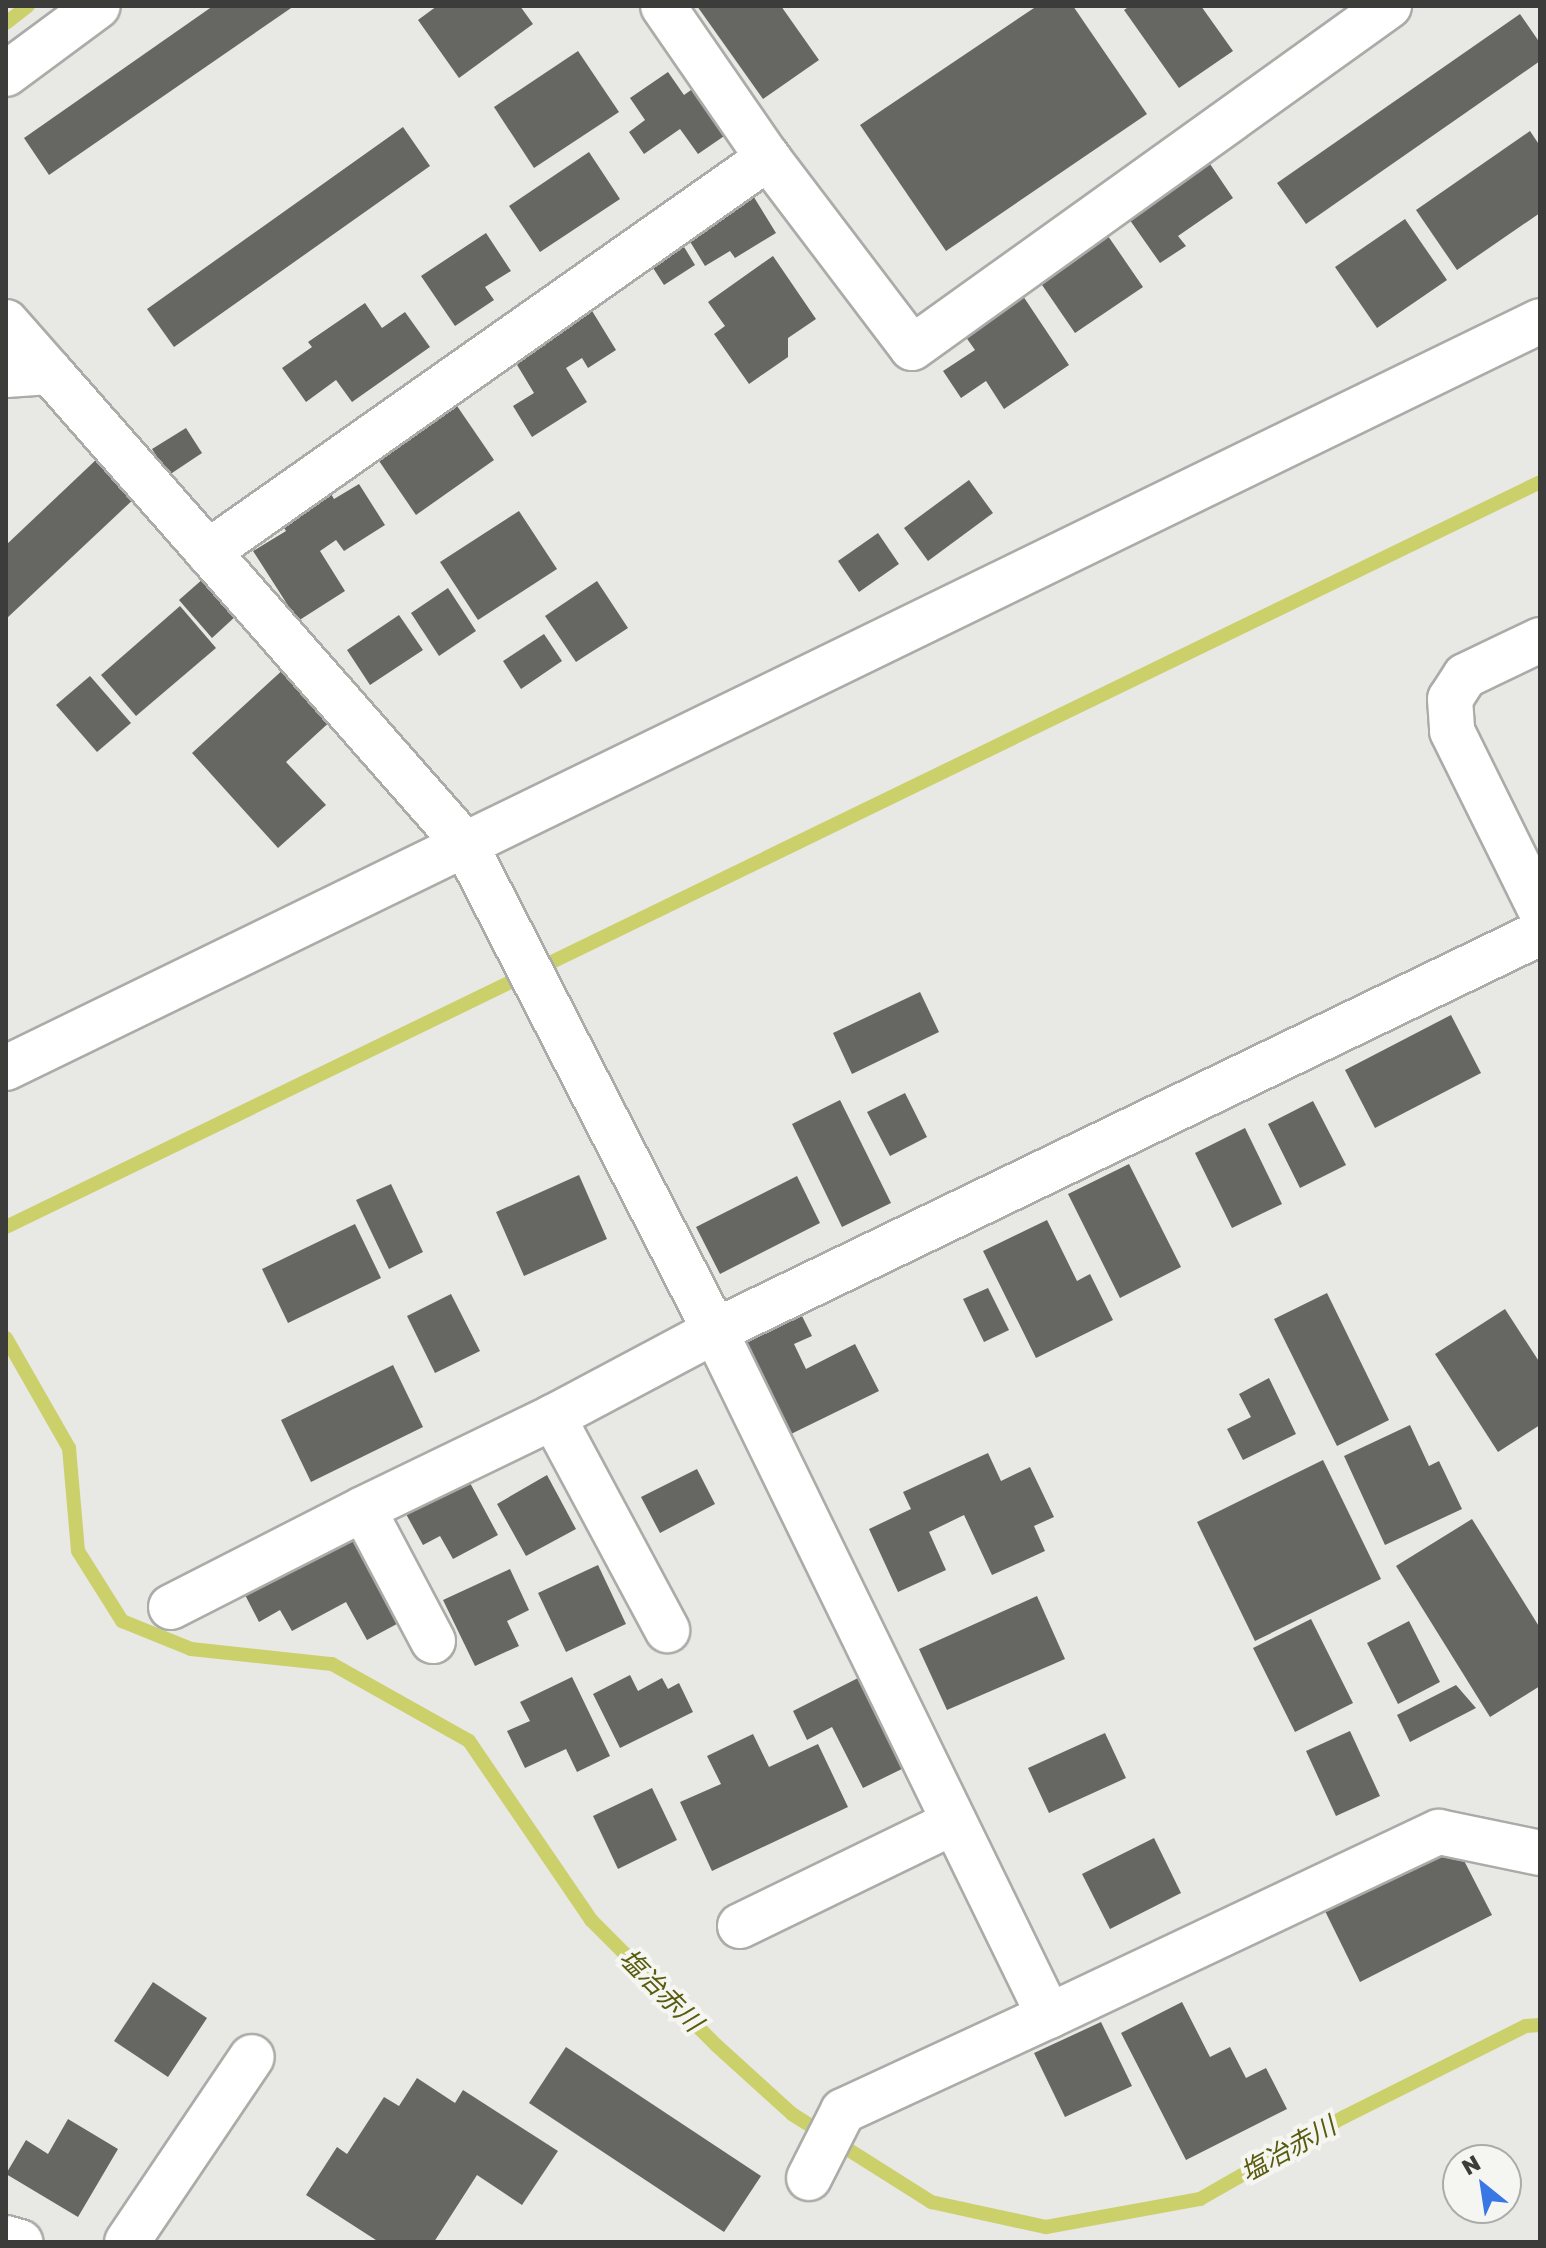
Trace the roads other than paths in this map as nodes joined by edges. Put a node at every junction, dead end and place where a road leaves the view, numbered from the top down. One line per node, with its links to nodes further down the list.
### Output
1 (98, 6): 4 (street)
2 (663, 6): 5 (street)
3 (1389, 6): 5 (street)
4 (6, 74)
5 (768, 158): 10 (street)
6 (1540, 321): 12 (street)
7 (6, 322): 8 (street)
8 (50, 372): 9 (street); 10 (street)
9 (6, 375)
10 (208, 552): 12 (street)
11 (1540, 640): 13 (street)
12 (465, 844): 15 (street); 16 (street)
13 (1540, 909)
14 (1540, 933): 16 (street)
15 (6, 1068)
16 (715, 1331): 17 (street); 22 (street)
17 (553, 1417): 18 (street); 20 (street)
18 (363, 1509): 19 (street); 21 (street)
19 (171, 1607)
20 (667, 1630)
21 (433, 1641)
22 (954, 1822): 24 (street); 25 (street)
23 (1540, 1853): 25 (street)
24 (740, 1926)
25 (1049, 2016): 27 (street)
26 (252, 2057): 30 (street)
27 (809, 2178)
28 (6, 2238): 29 (street)
29 (20, 2242)
30 (127, 2242)

